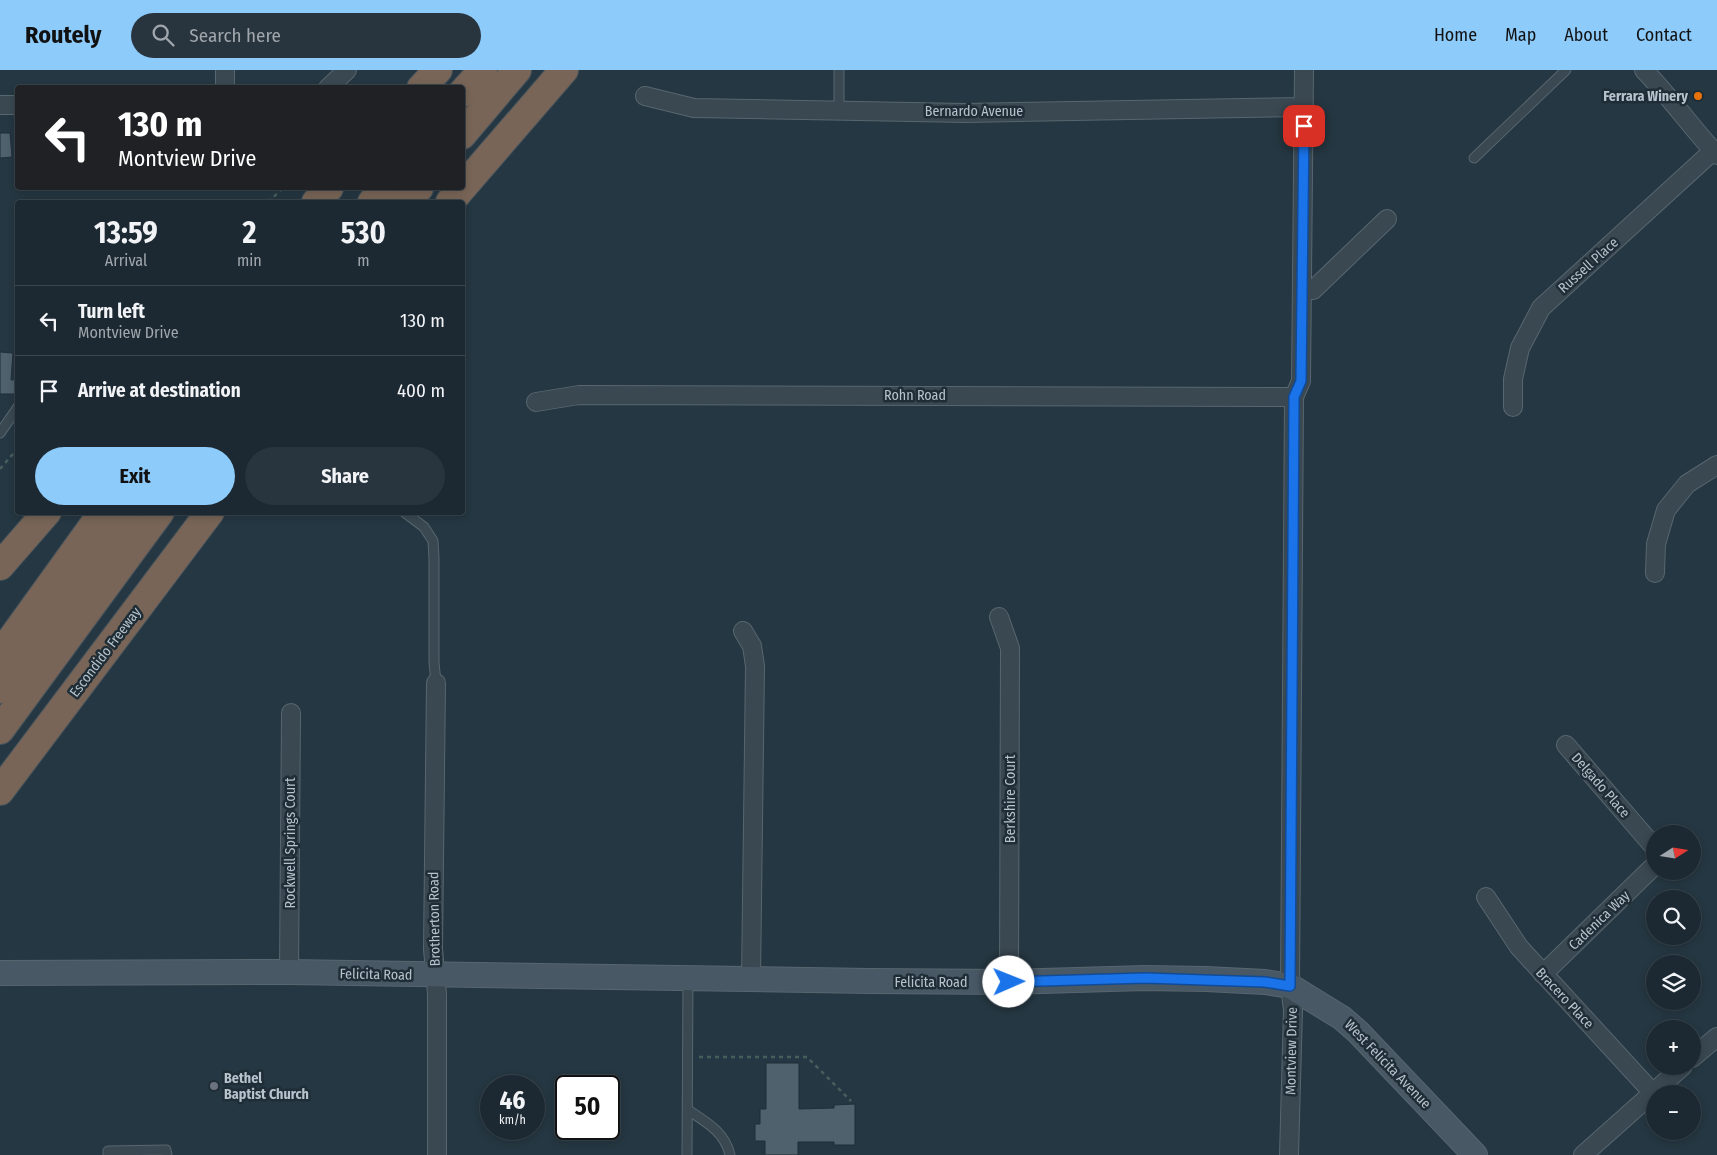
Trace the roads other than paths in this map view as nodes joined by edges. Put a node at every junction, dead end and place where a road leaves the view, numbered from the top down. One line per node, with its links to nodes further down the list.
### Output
1 (225, 70): 11 (street)
2 (347, 70): 12 (street)
3 (440, 70): 13 (highway); 14 (highway)
4 (483, 70): 15 (highway)
5 (517, 70): 21 (highway)
6 (564, 70): 24 (highway)
7 (839, 70): 20 (lane)
8 (1304, 70): 19 (street, Montview Drive)
9 (1566, 70): 23 (lane)
10 (1644, 70): 22 (street)
11 (225, 85)
12 (331, 85)
13 (424, 85)
14 (430, 85)
15 (465, 91)
16 (645, 96): 20 (street, Bernardo Avenue)
17 (0, 105): 18 (street)
18 (15, 105)
19 (1304, 107): 20 (street, Bernardo Avenue); 36 (street, Montview Drive)
20 (838, 110)
21 (465, 131)
22 (1715, 153): 39 (street, Russell Place)
23 (1474, 158)
24 (465, 185)
25 (327, 190): 30 (highway)
26 (348, 190): 31 (highway)
27 (382, 190): 32 (highway)
28 (417, 190): 33 (highway)
29 (460, 190): 34 (highway)
30 (318, 200)
31 (341, 200)
32 (374, 200)
33 (408, 200)
34 (452, 200)
35 (1387, 218): 36 (street)
36 (1302, 292): 37 (street, Montview Drive)
37 (1294, 397): 38 (street, Rohn Road); 70 (street, Montview Drive)
38 (536, 402)
39 (1513, 406)
40 (15, 411): 41 (lane)
41 (0, 433)
42 (1717, 465): 50 (street)
43 (44, 515): 49 (highway)
44 (101, 515): 53 (highway)
45 (126, 515): 55 (highway)
46 (158, 515): 57 (highway)
47 (208, 515): 59 (highway, Escondido Freeway)
48 (408, 515): 54 (lane)
49 (0, 566)
50 (1655, 573)
51 (1000, 617): 69 (street, Berkshire Court)
52 (743, 631): 68 (street)
53 (0, 655)
54 (436, 683): 66 (street, Brotherton Road)
55 (0, 690)
56 (291, 713): 63 (street, Rockwell Springs Court)
57 (0, 730)
58 (1566, 745): 60 (street, Delgado Place)
59 (0, 790)
60 (1646, 838)
61 (1646, 874): 65 (street, Cadenica Way)
62 (1486, 897): 65 (street, Bracero Place)
63 (289, 972): 64 (main road, Felicita Road); 66 (main road, Felicita Road)
64 (0, 973)
65 (1543, 974): 75 (street, Bracero Place)
66 (435, 975): 67 (main road, Felicita Road); 80 (street, Brotherton Road)
67 (688, 978): 68 (main road, Felicita Road); 77 (lane)
68 (752, 979): 69 (main road, Felicita Road)
69 (1009, 982): 70 (main road, Felicita Road)
70 (1290, 986): 83 (street, Montview Drive); 84 (main road, West Felicita Avenue)
71 (1717, 1037): 72 (street)
72 (1701, 1050)
73 (1672, 1075): 74 (street)
74 (1660, 1085)
75 (1646, 1086)
76 (1646, 1097): 85 (street)
77 (688, 1110): 81 (lane); 82 (lane)
78 (108, 1155): 79 (lane)
79 (167, 1155)
80 (438, 1155)
81 (687, 1155)
82 (730, 1155)
83 (1289, 1155)
84 (1475, 1155)
85 (1583, 1155)

